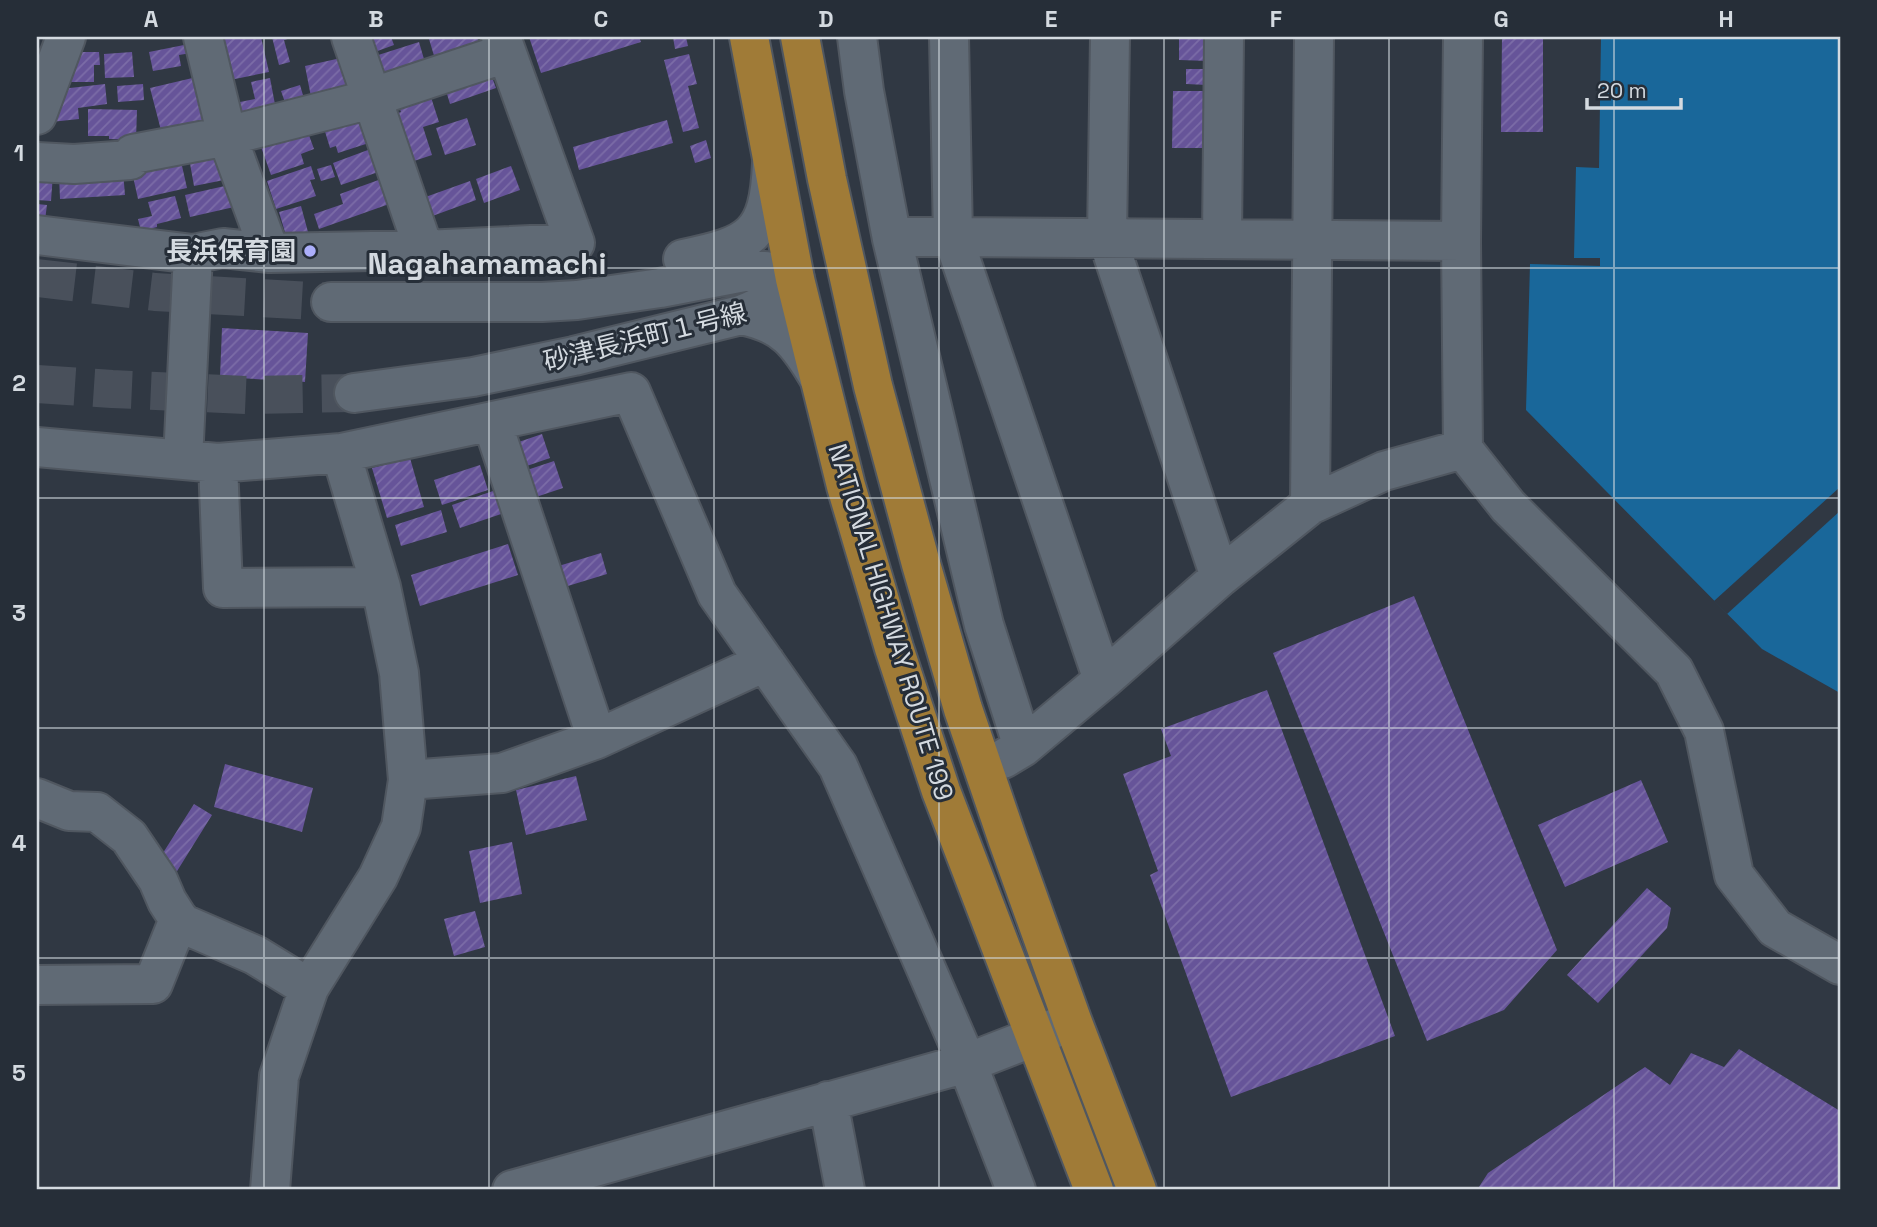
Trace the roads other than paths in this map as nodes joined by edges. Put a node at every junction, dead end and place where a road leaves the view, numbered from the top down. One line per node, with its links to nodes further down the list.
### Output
1 (66, 37): 14 (street)
2 (202, 37): 15 (street)
3 (351, 37): 13 (street)
4 (749, 37): 16 (highway, NATIONAL HIGHWAY ROUTE 199)
5 (800, 37): 18 (highway, NATIONAL HIGHWAY ROUTE 199)
6 (857, 37): 23 (street)
7 (949, 37): 20 (street)
8 (1110, 37): 21 (street)
9 (1224, 37): 22 (street)
10 (1314, 37): 24 (street)
11 (1463, 37): 25 (street)
12 (503, 45): 13 (street); 26 (street)
13 (372, 97): 15 (street); 26 (street)
14 (37, 115)
15 (227, 136): 17 (street); 27 (street)
16 (773, 158): 29 (highway, NATIONAL HIGHWAY ROUTE 199); 31 (street)
17 (37, 162)
18 (827, 178): 29 (highway); 33 (highway, NATIONAL HIGHWAY ROUTE 199)
19 (37, 235): 28 (street)
20 (953, 237): 21 (street); 23 (street); 45 (street)
21 (1107, 237): 22 (street); 42 (street)
22 (1222, 238): 24 (street)
23 (892, 239): 47 (street)
24 (1311, 239): 25 (street); 41 (street)
25 (1461, 241): 38 (street)
26 (424, 250): 27 (street)
27 (270, 253): 28 (street)
28 (193, 254): 40 (street)
29 (795, 279): 31 (street, 砂津長浜町１号線); 32 (street, 砂津長浜町１号線); 33 (highway); 34 (highway, NATIONAL HIGHWAY ROUTE 199)
30 (331, 302): 31 (street, 砂津長浜町１号線)
31 (426, 302)
32 (741, 314): 34 (street); 35 (street, 砂津長浜町１号線)
33 (863, 346): 48 (highway, NATIONAL HIGHWAY ROUTE 199)
34 (821, 383): 56 (highway, NATIONAL HIGHWAY ROUTE 199)
35 (354, 393)
36 (492, 422): 39 (street); 44 (street); 46 (street)
37 (37, 447): 40 (street)
38 (1463, 449): 41 (street); 52 (street)
39 (341, 453): 40 (street); 43 (street)
40 (201, 461): 43 (street)
41 (1310, 505): 42 (street)
42 (1220, 577): 45 (street)
43 (381, 587): 49 (street)
44 (765, 662): 46 (street); 57 (street)
45 (1103, 680): 47 (street)
46 (597, 739): 49 (street)
47 (1023, 747): 48 (street)
48 (984, 771): 55 (highway, NATIONAL HIGHWAY ROUTE 199)
49 (408, 780): 54 (street)
50 (37, 798): 51 (street)
51 (179, 919): 53 (street); 54 (street)
52 (1840, 965)
53 (37, 985)
54 (309, 988): 59 (street)
55 (1072, 1020): 56 (street); 64 (highway, NATIONAL HIGHWAY ROUTE 199)
56 (1034, 1037): 57 (street); 63 (highway, NATIONAL HIGHWAY ROUTE 199)
57 (967, 1063): 58 (street); 62 (street)
58 (828, 1101): 60 (street); 61 (street)
59 (270, 1190)
60 (512, 1190)
61 (845, 1190)
62 (1016, 1190)
63 (1094, 1190)
64 (1136, 1190)

